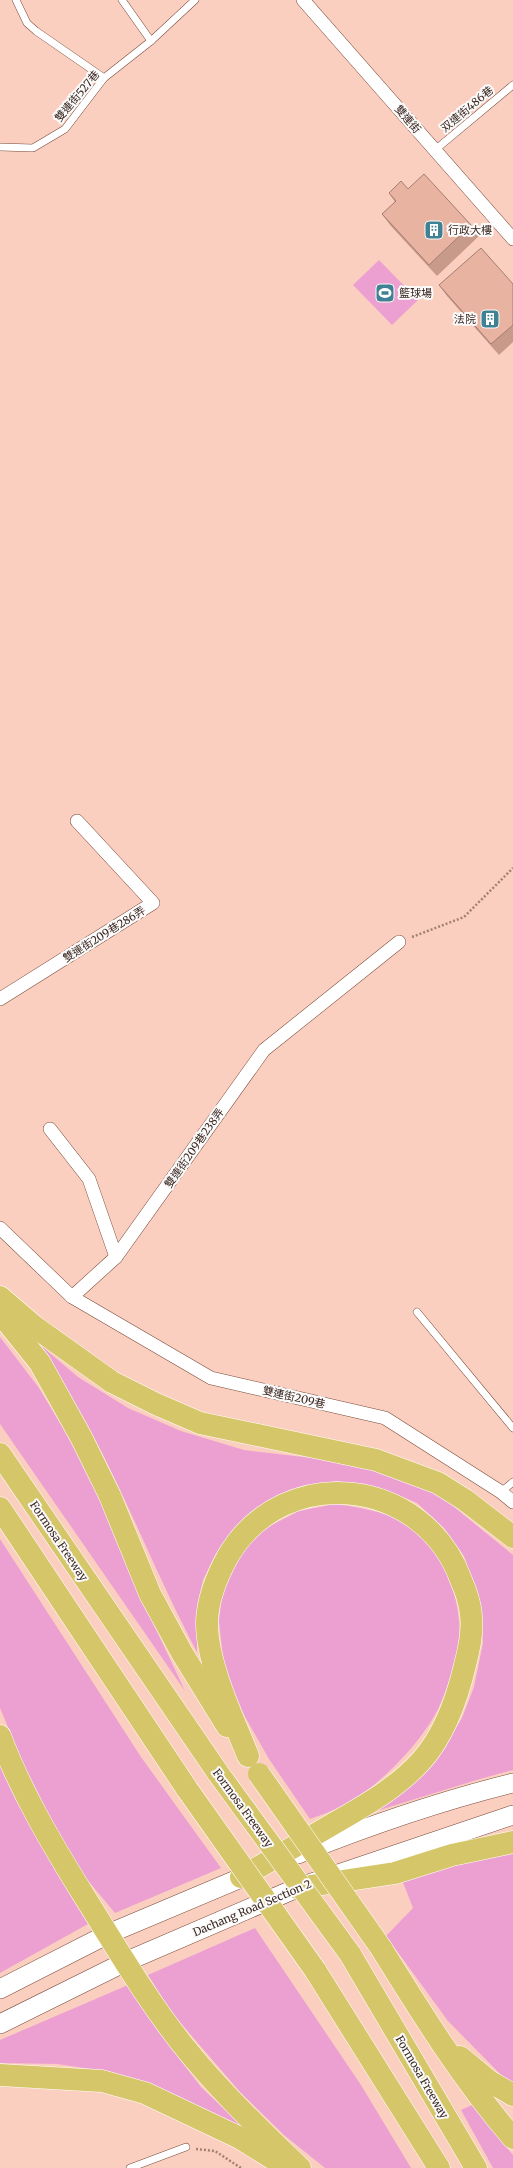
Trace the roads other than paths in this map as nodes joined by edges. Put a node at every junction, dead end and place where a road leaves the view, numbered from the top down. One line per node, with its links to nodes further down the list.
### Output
1 (16, 0): 6 (lane)
2 (122, 0): 5 (lane)
3 (195, 0): 5 (lane, 雙連街527巷)
4 (303, 0): 9 (street, 雙連街)
5 (151, 41): 6 (lane, 雙連街527巷)
6 (104, 78): 8 (lane, 雙連街527巷)
7 (513, 85): 9 (lane, 双連街486巷)
8 (0, 147)
9 (435, 150): 10 (street, 雙連街)
10 (513, 239)
11 (77, 821): 13 (street, 雙連街209巷286弄)
12 (399, 942): 16 (street, 雙連街209巷238弄)
13 (0, 999)
14 (50, 1129): 16 (street)
15 (0, 1228): 18 (street)
16 (116, 1257): 18 (street, 雙連街209巷238弄)
17 (0, 1297): 27 (highway)
18 (72, 1297): 24 (street, 雙連街209巷)
19 (417, 1312): 21 (lane)
20 (0, 1313): 29 (highway)
21 (513, 1428)
22 (0, 1454): 48 (highway, Formosa Freeway, bridge)
23 (513, 1482): 24 (lane)
24 (501, 1492): 25 (street, 雙連街209巷)
25 (513, 1502)
26 (0, 1508): 47 (highway, bridge)
27 (513, 1537)
28 (0, 1736): 35 (highway)
29 (254, 1765): 33 (highway); 39 (highway, bridge)
30 (513, 1783): 33 (main road)
31 (513, 1815): 34 (main road, Dachang Road Section 2)
32 (513, 1842): 34 (highway)
33 (242, 1877): 35 (main road)
34 (297, 1888): 36 (main road, Dachang Road Section 2)
35 (108, 1934): 36 (highway); 37 (main road)
36 (125, 1962): 38 (main road, Dachang Road Section 2); 46 (highway)
37 (0, 1989)
38 (0, 2024)
39 (438, 2039): 41 (highway); 42 (highway)
40 (0, 2076): 45 (highway)
41 (513, 2095)
42 (513, 2138)
43 (186, 2147): 44 (lane)
44 (130, 2168)
45 (287, 2168)
46 (300, 2168)
47 (439, 2168)
48 (476, 2168)

